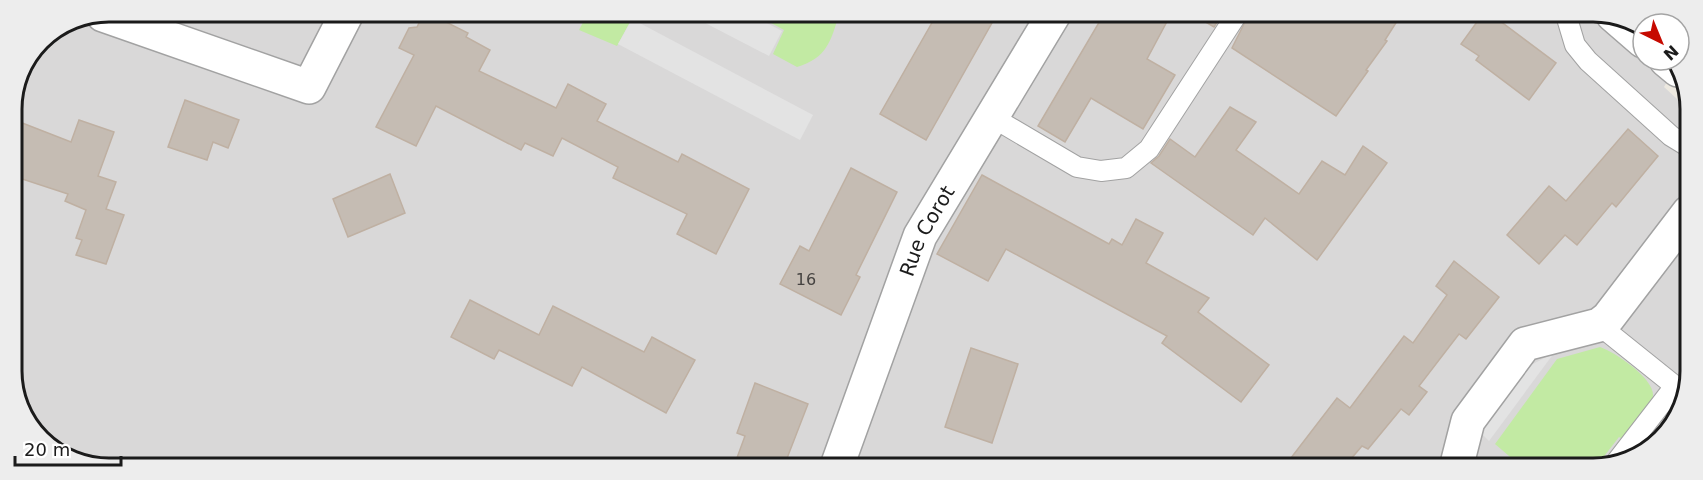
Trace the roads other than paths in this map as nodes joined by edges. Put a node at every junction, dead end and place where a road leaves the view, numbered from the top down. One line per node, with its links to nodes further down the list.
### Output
1 (123, 22): 2 (street)
2 (342, 22)
3 (1049, 22): 6 (street, Rue Corot)
4 (1233, 22): 6 (lane)
5 (1568, 22): 7 (lane)
6 (992, 117): 12 (street, Rue Corot)
7 (1680, 142)
8 (1680, 224): 9 (street)
9 (1599, 325): 10 (lane); 11 (street)
10 (1624, 452)
11 (1459, 457)
12 (840, 458)

